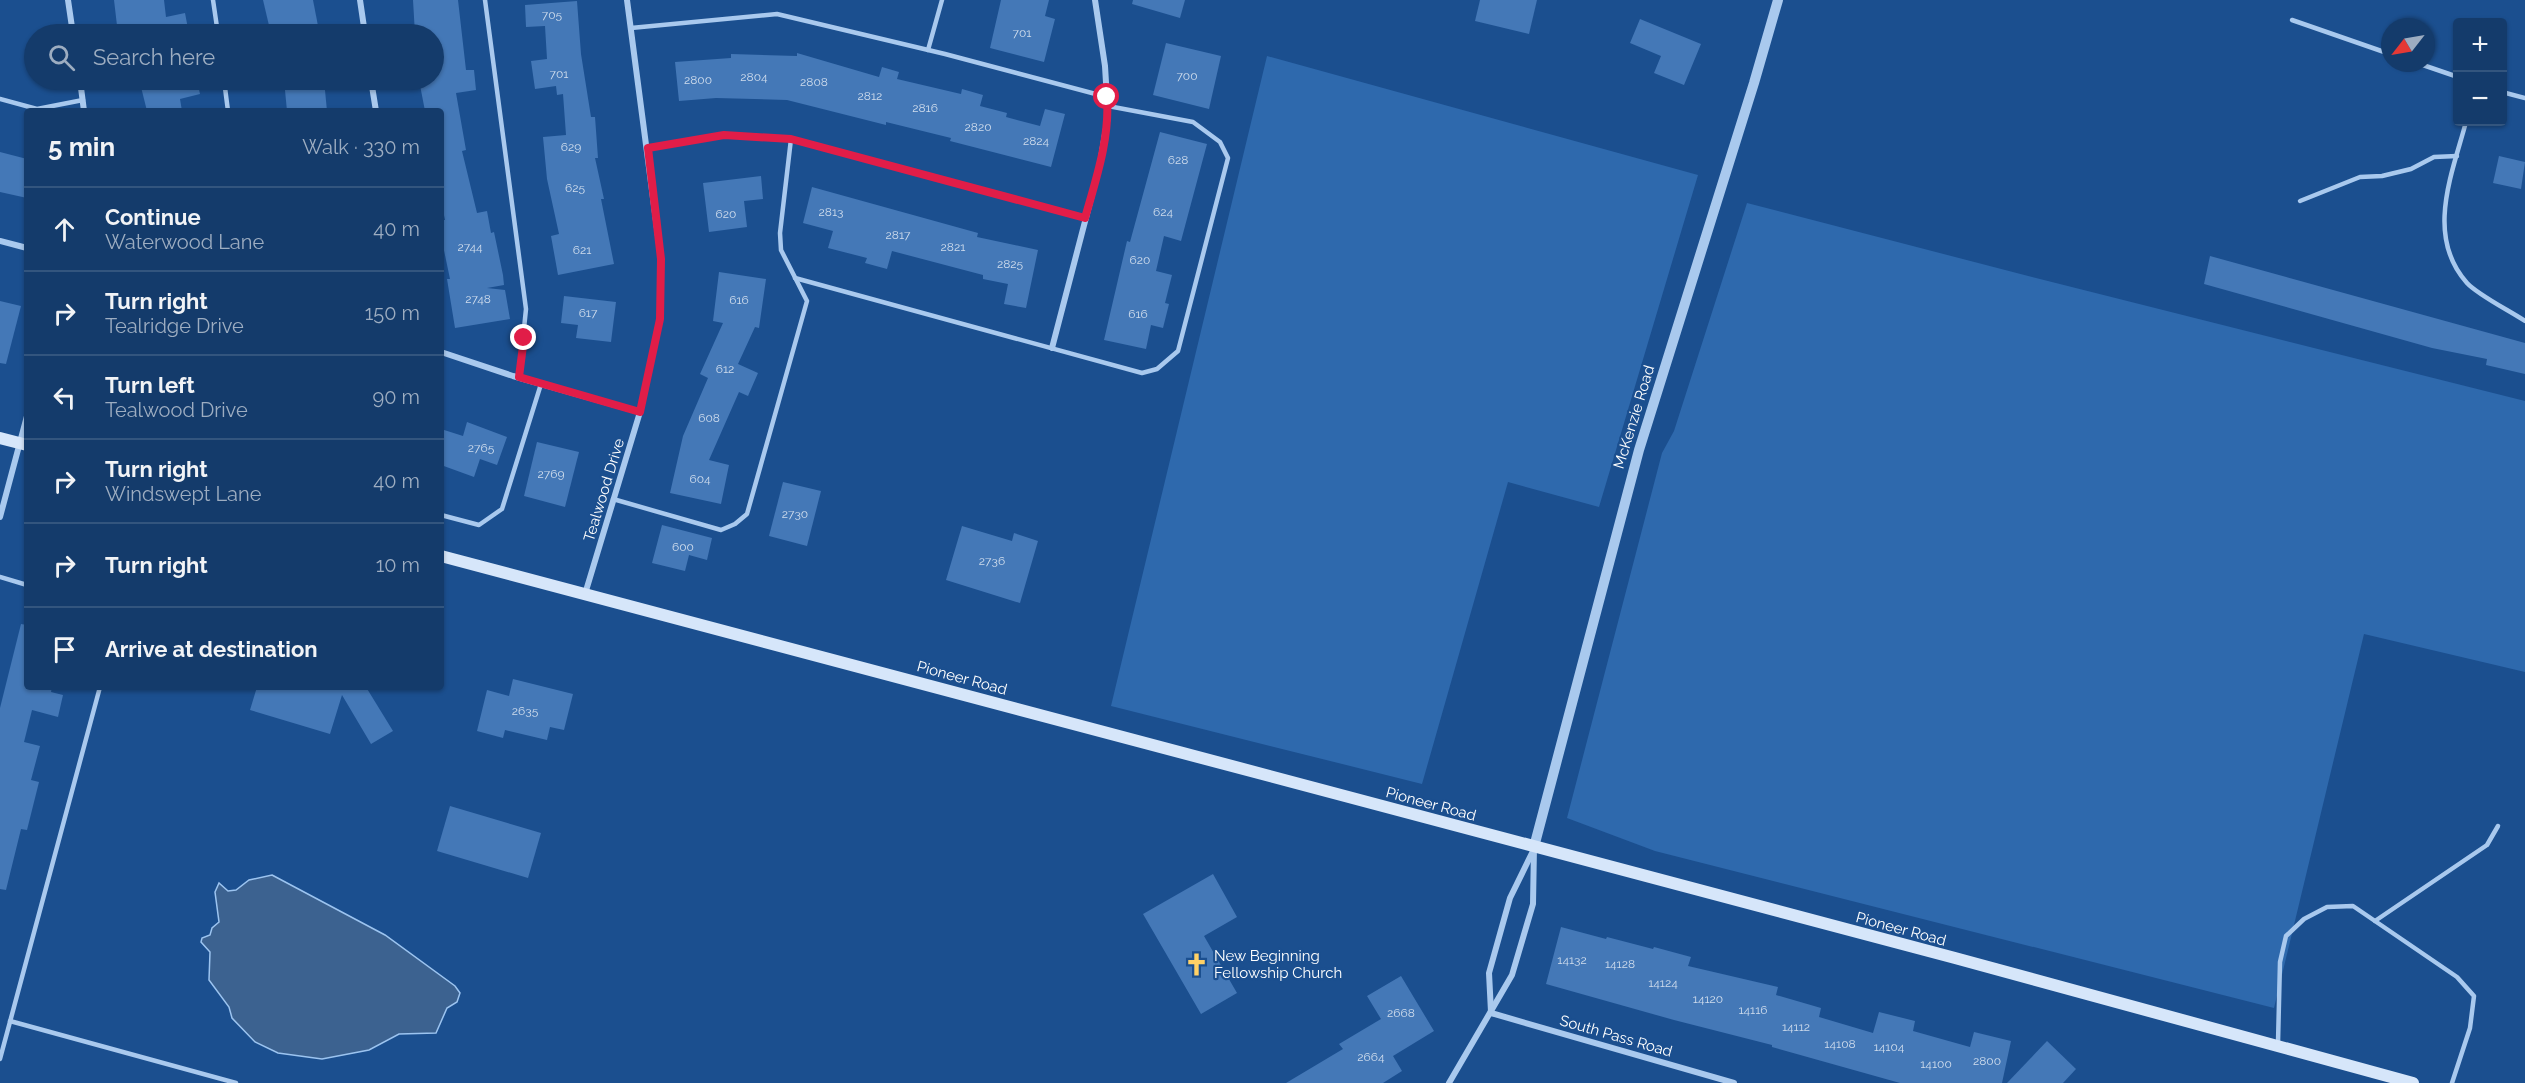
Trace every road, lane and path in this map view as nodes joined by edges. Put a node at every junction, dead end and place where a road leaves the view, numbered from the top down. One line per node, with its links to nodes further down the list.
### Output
1 (68, 0): 10 (street)
2 (213, 0): 11 (lane)
3 (360, 0): 12 (street)
4 (485, 0): 44 (lane)
5 (627, 0): 13 (street, Tealwood Drive)
6 (942, 0): 14 (lane)
7 (1095, 0): 22 (street)
8 (1778, 0): 58 (street, McKenzie Road)
9 (2292, 20): 15 (lane)
10 (72, 24)
11 (217, 24)
12 (364, 24)
13 (631, 28): 14 (lane); 34 (street, Tealwood Drive)
14 (928, 50): 22 (lane)
15 (2381, 51)
16 (2435, 69): 17 (lane)
17 (2453, 76)
18 (82, 90): 25 (street)
19 (225, 90): 30 (lane)
20 (373, 90): 31 (street)
21 (2507, 93): 23 (lane)
22 (1107, 97): 26 (street)
23 (2525, 98)
24 (0, 99): 27 (lane)
25 (83, 100): 28 (lane); 29 (street)
26 (1108, 106): 37 (street); 42 (lane)
27 (33, 108)
28 (42, 108)
29 (84, 108)
30 (228, 108)
31 (376, 108)
32 (2465, 126): 35 (lane)
33 (791, 139): 34 (street); 37 (street); 40 (lane)
34 (648, 148): 46 (street, Tealwood Drive)
35 (2457, 156): 36 (lane); 41 (lane)
36 (2300, 201)
37 (1085, 218): 42 (street)
38 (0, 241): 39 (street)
39 (24, 247)
40 (795, 278): 42 (lane); 49 (lane)
41 (2525, 321)
42 (1052, 348)
43 (444, 353): 44 (street)
44 (519, 377): 45 (street)
45 (541, 384): 46 (street); 50 (lane)
46 (640, 412): 49 (street, Tealwood Drive)
47 (0, 438): 48 (main road)
48 (23, 444): 51 (street)
49 (613, 499): 55 (street, Tealwood Drive)
50 (444, 516)
51 (0, 517)
52 (444, 557): 55 (main road, Pioneer Road)
53 (0, 577): 54 (lane)
54 (24, 584)
55 (585, 594): 58 (main road, Pioneer Road)
56 (99, 690): 61 (lane)
57 (2498, 826): 59 (lane)
58 (1534, 847): 60 (street); 60 (street); 62 (main road, Pioneer Road)
59 (2375, 921): 62 (lane); 68 (lane)
60 (1491, 1013): 65 (street); 66 (street, South Pass Road)
61 (10, 1022): 63 (lane); 64 (lane)
62 (2278, 1046): 67 (main road, Pioneer Road)
63 (0, 1059)
64 (236, 1083)
65 (1449, 1083)
66 (1734, 1083)
67 (2413, 1083)
68 (2452, 1083)

